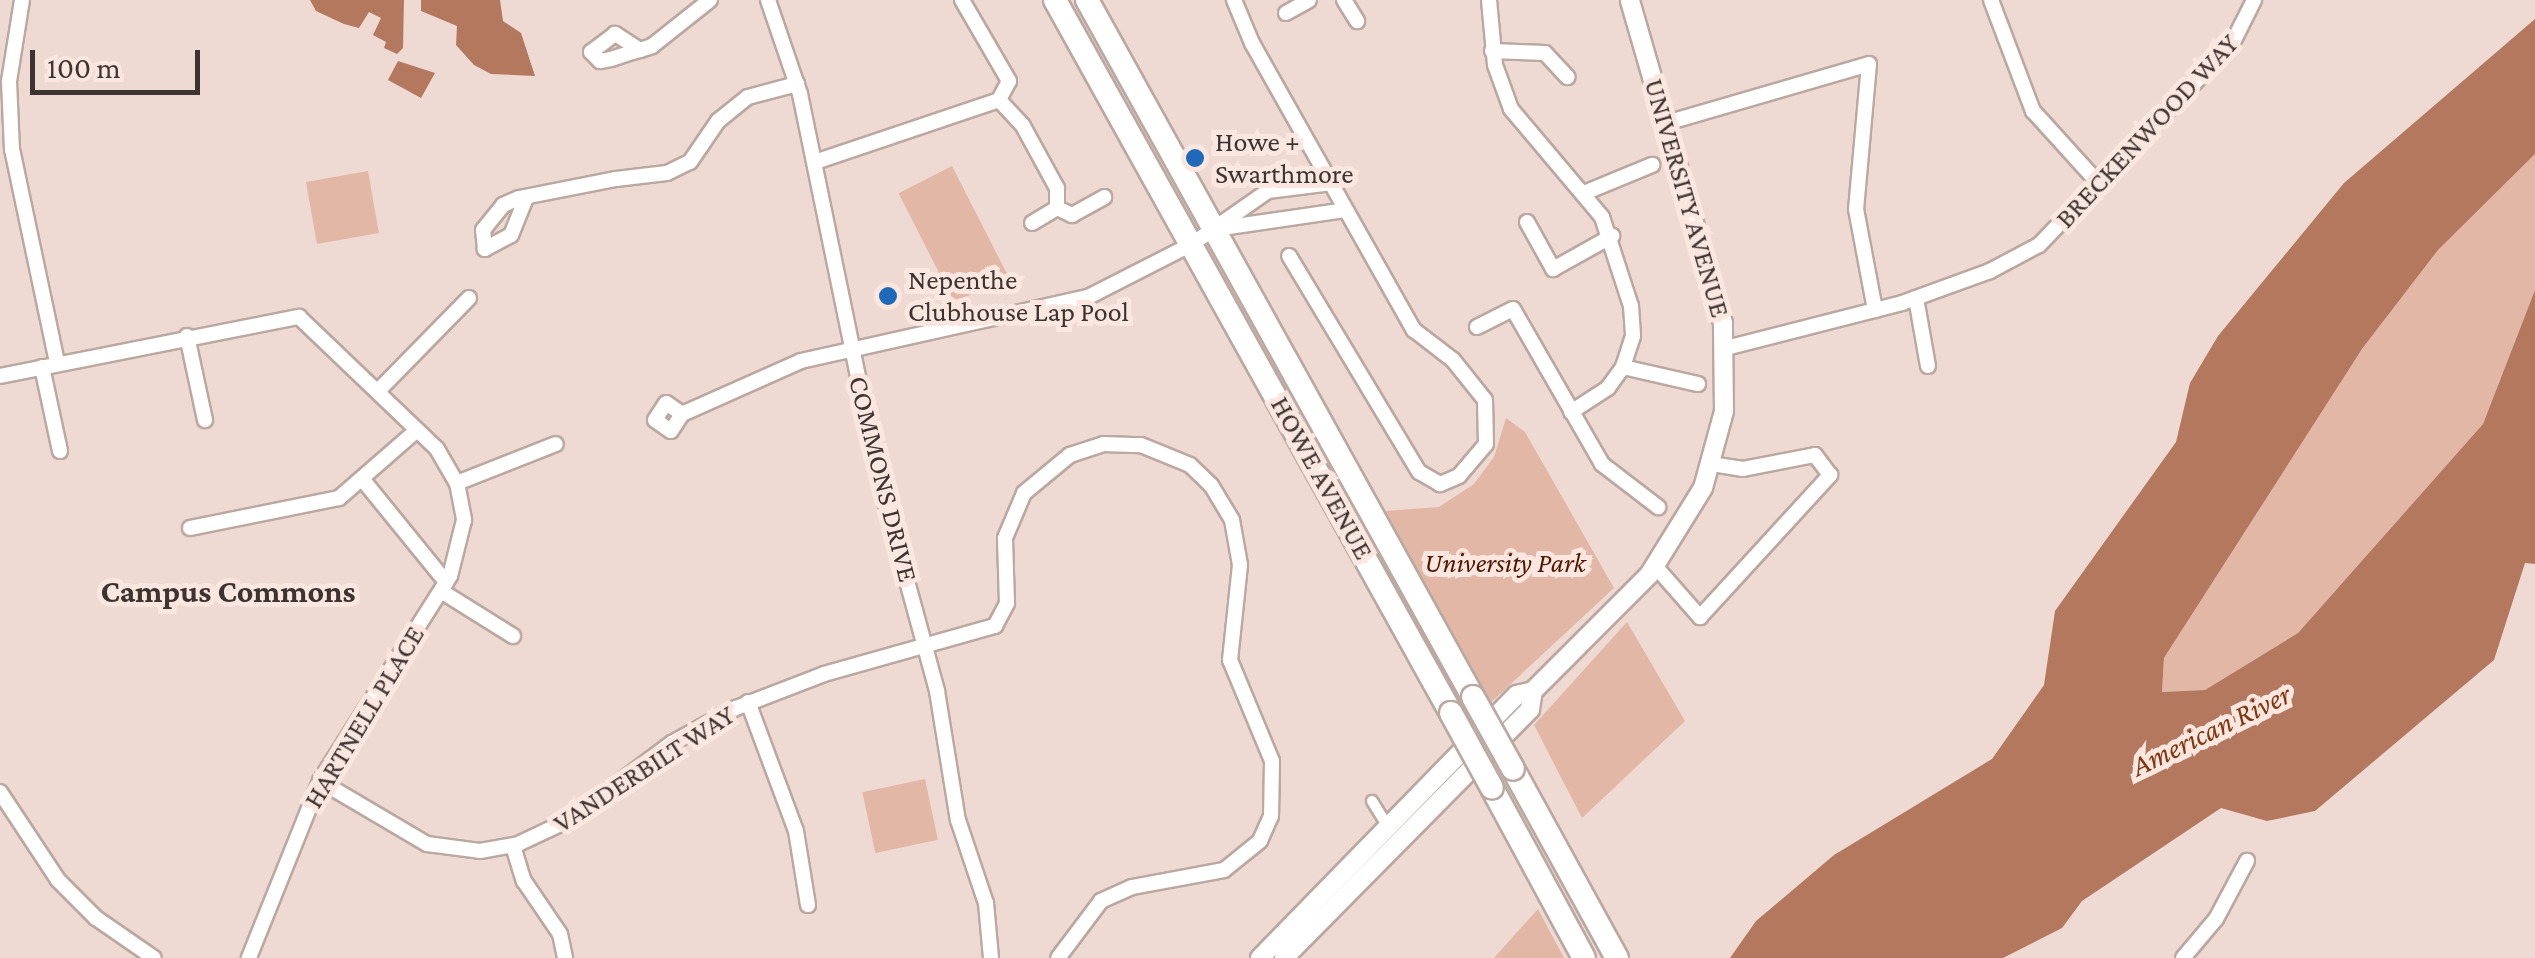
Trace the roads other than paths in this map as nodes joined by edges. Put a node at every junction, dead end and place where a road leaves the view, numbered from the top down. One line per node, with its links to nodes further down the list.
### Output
1 (22, 0): 21 (street)
2 (710, 0): 16 (street)
3 (768, 0): 19 (street, COMMONS DRIVE)
4 (962, 0): 20 (street)
5 (1055, 0): 36 (main road, HOWE AVENUE)
6 (1087, 0): 34 (main road, HOWE AVENUE)
7 (1234, 0): 25 (street)
8 (1309, 0): 14 (street)
9 (1344, 0): 15 (street)
10 (1489, 0): 17 (street)
11 (1630, 0): 22 (street, UNIVERSITY AVENUE)
12 (1991, 0): 26 (street)
13 (2254, 0): 26 (street, BRECKENWOOD WAY)
14 (1286, 13)
15 (1357, 22)
16 (640, 50)
17 (1492, 52): 18 (street); 27 (street)
18 (1567, 77)
19 (798, 84): 23 (street, COMMONS DRIVE); 29 (street)
20 (999, 100): 23 (street); 30 (street)
21 (4, 122): 45 (street)
22 (1666, 123): 40 (street); 43 (street, UNIVERSITY AVENUE)
23 (814, 162): 44 (street, COMMONS DRIVE)
24 (1652, 165): 27 (street)
25 (1332, 183): 31 (street); 34 (street)
26 (2100, 186): 39 (street, BRECKENWOOD WAY)
27 (1584, 194): 35 (street)
28 (1104, 197): 30 (street)
29 (526, 198)
30 (1057, 208): 32 (street)
31 (1346, 210): 34 (street); 37 (street)
32 (1032, 222)
33 (1527, 222): 35 (street)
34 (1214, 229): 36 (street); 84 (main road, HOWE AVENUE, bridge)
35 (1612, 236): 48 (street)
36 (1192, 244): 44 (street); 83 (main road, HOWE AVENUE, bridge)
37 (1289, 256)
38 (470, 298): 51 (street)
39 (1916, 298): 40 (street, BRECKENWOOD WAY); 46 (street)
40 (1875, 310): 43 (street, BRECKENWOOD WAY)
41 (1477, 327): 52 (street)
42 (187, 336): 45 (street); 51 (street); 54 (street)
43 (1726, 348): 58 (street, UNIVERSITY AVENUE)
44 (852, 350): 53 (street); 66 (street, COMMONS DRIVE)
45 (57, 363): 47 (street)
46 (1928, 366)
47 (42, 367): 49 (street); 57 (street)
48 (1623, 367): 50 (street); 52 (street)
49 (0, 376)
50 (1698, 384)
51 (378, 392): 55 (street)
52 (1571, 412): 61 (street)
53 (682, 414)
54 (205, 420)
55 (417, 430): 59 (street); 60 (street)
56 (556, 444): 60 (street)
57 (60, 451)
58 (1712, 464): 63 (street, UNIVERSITY AVENUE); 63 (street)
59 (362, 480): 62 (street); 64 (street)
60 (457, 483): 64 (street, HARTNELL PLACE)
61 (1658, 508)
62 (190, 528)
63 (1656, 567): 67 (street, UNIVERSITY AVENUE)
64 (444, 586): 65 (street); 69 (street, HARTNELL PLACE)
65 (513, 636)
66 (927, 646): 68 (street, VANDERBILT WAY); 79 (street, COMMONS DRIVE); 80 (street, VANDERBILT WAY)
67 (1532, 692): 72 (street, UNIVERSITY AVENUE); 82 (street, UNIVERSITY AVENUE)
68 (748, 702): 73 (street, VANDERBILT WAY); 75 (street, VANDERBILT WAY)
69 (320, 781): 73 (street, VANDERBILT WAY); 77 (street, HARTNELL PLACE)
70 (0, 792): 76 (street)
71 (1372, 801): 72 (street)
72 (1388, 828): 81 (street, UNIVERSITY AVENUE)
73 (513, 846): 78 (street)
74 (2246, 861): 85 (street)
75 (808, 906)
76 (154, 958)
77 (249, 958)
78 (565, 958)
79 (991, 958)
80 (1058, 958)
81 (1260, 958)
82 (1284, 958)
83 (1584, 958)
84 (1617, 958)
85 (2182, 958)

